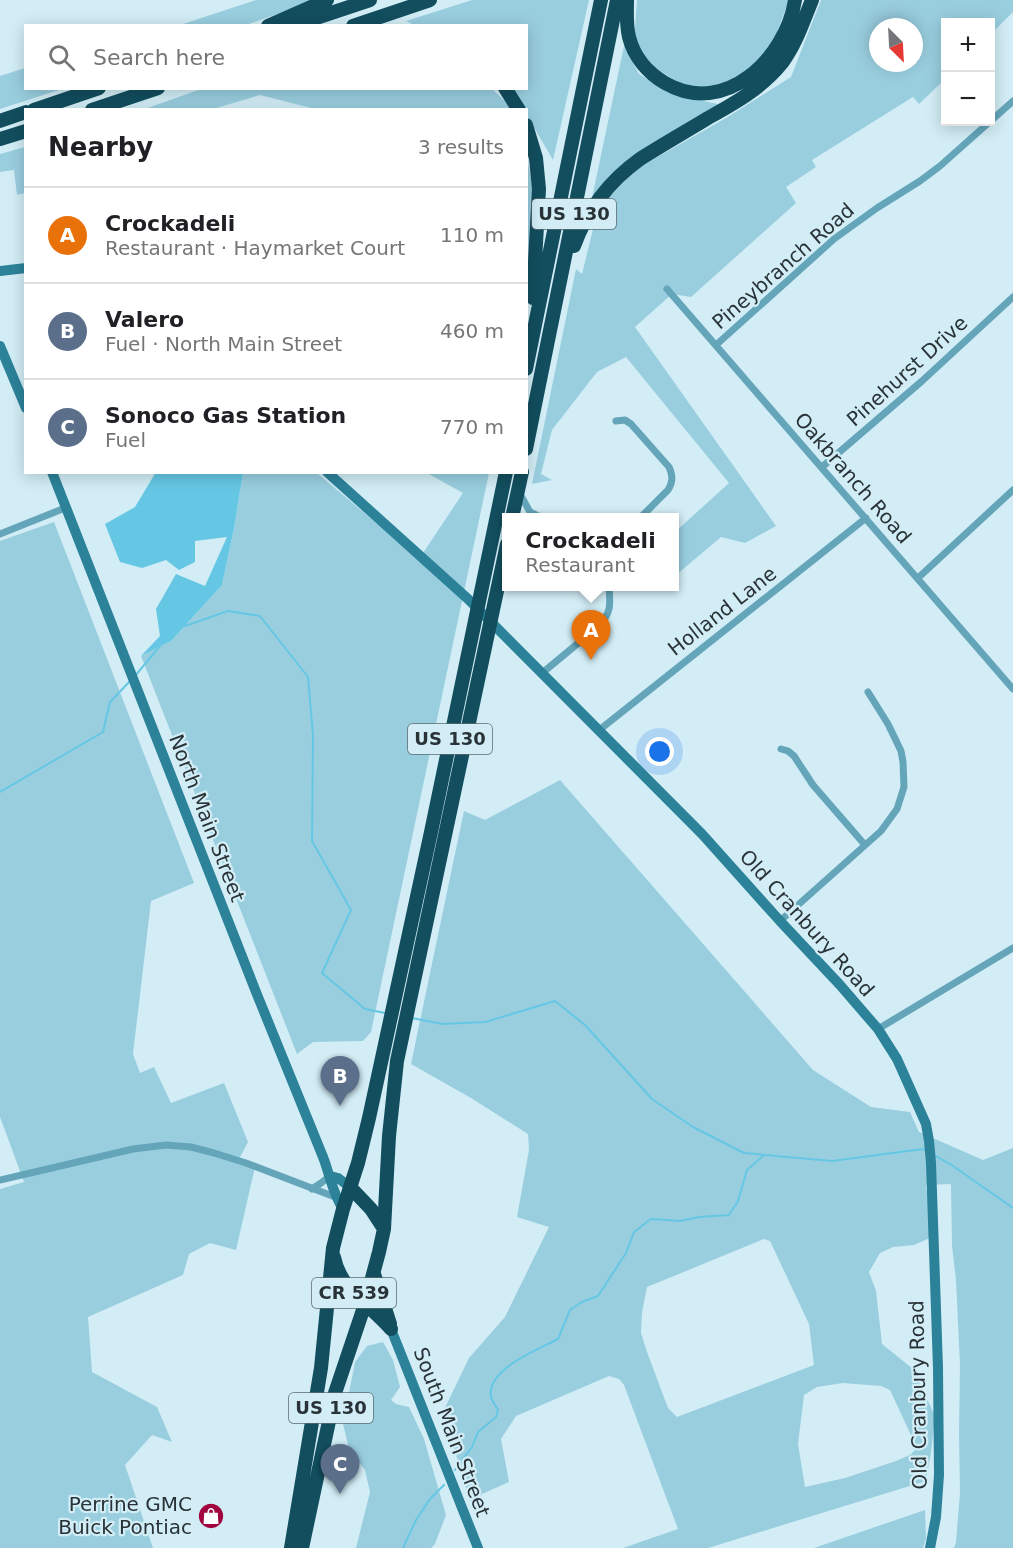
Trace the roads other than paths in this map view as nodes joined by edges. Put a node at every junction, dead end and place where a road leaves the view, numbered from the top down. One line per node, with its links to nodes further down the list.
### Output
1 (327, 0): 9 (highway)
2 (370, 0): 10 (highway)
3 (430, 0): 11 (highway)
4 (601, 0): 31 (highway, US 130)
5 (617, 0): 26 (highway, US 130)
6 (627, 0): 7 (highway)
7 (795, 0)
8 (812, 0): 26 (highway)
9 (273, 24)
10 (298, 24)
11 (359, 24)
12 (93, 90): 16 (highway)
13 (152, 90): 17 (highway)
14 (506, 90): 18 (highway)
15 (1013, 101): 29 (street, Pineybranch Road)
16 (40, 108)
17 (98, 108)
18 (518, 108)
19 (24, 113): 20 (highway)
20 (0, 121)
21 (24, 132): 23 (highway)
22 (528, 132): 31 (highway)
23 (0, 139)
24 (24, 268): 25 (street)
25 (0, 271)
26 (560, 282): 34 (highway, US 130)
27 (667, 289): 29 (street, Oakbranch Road)
28 (1013, 297): 35 (street, Pinehurst Drive)
29 (716, 345): 35 (street, Oakbranch Road)
30 (0, 346): 32 (street)
31 (528, 362)
32 (24, 403)
33 (616, 421): 45 (street)
34 (528, 439)
35 (822, 467): 46 (street, Oakbranch Road)
36 (53, 474): 42 (street, North Main Street)
37 (329, 474): 51 (street, Old Cranbury Road)
38 (506, 474): 51 (highway, US 130)
39 (522, 474): 40 (highway)
40 (518, 489): 43 (highway); 44 (street)
41 (1013, 490): 49 (street)
42 (65, 508): 47 (street); 64 (street, North Main Street)
43 (513, 513)
44 (532, 513)
45 (645, 513)
46 (866, 518): 49 (street, Oakbranch Road); 56 (street, Holland Lane)
47 (0, 534)
48 (502, 569): 52 (highway, US 130)
49 (918, 578): 54 (street, Oakbranch Road)
50 (609, 591): 53 (street)
51 (478, 609): 52 (street, Old Cranbury Road); 61 (highway, US 130)
52 (491, 623): 53 (street, Old Cranbury Road); 61 (highway, US 130)
53 (541, 674): 56 (street, Old Cranbury Road)
54 (1013, 689)
55 (868, 692): 58 (street)
56 (598, 731): 59 (street, Old Cranbury Road)
57 (781, 749): 58 (street)
58 (865, 845): 59 (street)
59 (780, 921): 63 (street, Old Cranbury Road)
60 (1013, 948): 63 (street)
61 (400, 1007): 62 (highway, US 130)
62 (396, 1025): 66 (highway, US 130); 70 (highway, US 130)
63 (878, 1029): 80 (street, Old Cranbury Road)
64 (330, 1176): 66 (street); 67 (street); 69 (street, North Main Street)
65 (0, 1180): 67 (street)
66 (350, 1187): 68 (highway); 69 (highway, US 130)
67 (312, 1189): 69 (street)
68 (364, 1200): 69 (highway); 70 (highway)
69 (339, 1203): 71 (highway, US 130)
70 (384, 1229): 72 (highway, US 130)
71 (333, 1248): 73 (highway, CR 539); 77 (highway, US 130)
72 (373, 1276): 73 (highway); 74 (highway, US 130); 75 (highway, CR 539)
73 (342, 1280): 74 (highway, CR 539)
74 (365, 1304): 75 (highway, CR 539); 76 (highway, US 130)
75 (387, 1324): 76 (highway); 79 (street, South Main Street / CR 539)
76 (356, 1330): 78 (highway, US 130)
77 (291, 1548)
78 (302, 1548)
79 (478, 1548)
80 (930, 1548)

